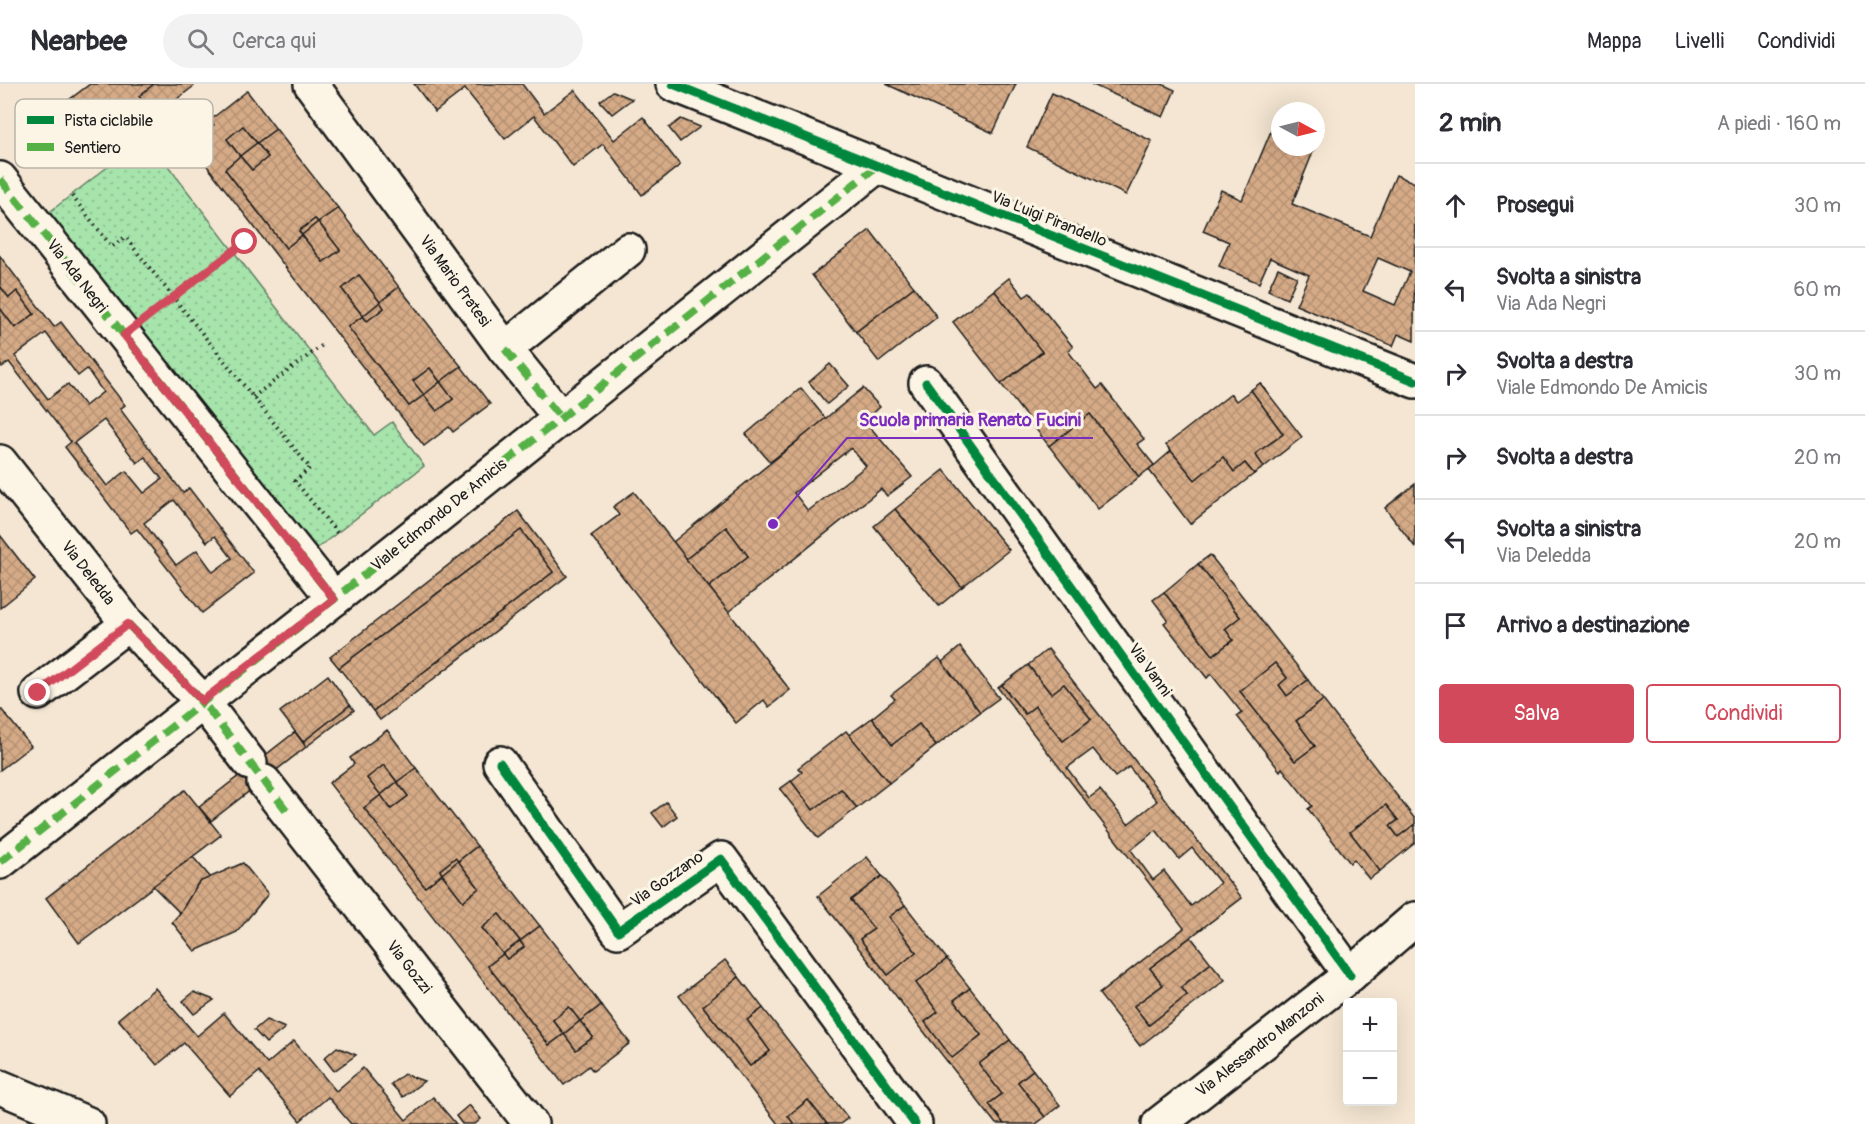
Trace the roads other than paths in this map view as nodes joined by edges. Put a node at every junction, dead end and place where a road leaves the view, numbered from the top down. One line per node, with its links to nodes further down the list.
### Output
1 (311, 84): 6 (street, Via Mario Pratesi)
2 (673, 84): 3 (street, Via Luigi Pirandello)
3 (877, 166): 7 (street, Via Luigi Pirandello); 9 (street, Viale Edmondo De Amicis)
4 (0, 179): 11 (street, Via Ada Negri)
5 (628, 250): 6 (street)
6 (505, 349): 9 (street, Via Mario Pratesi)
7 (1415, 381)
8 (926, 383): 18 (street, Via Vanni)
9 (560, 417): 11 (street, Viale Edmondo De Amicis)
10 (0, 462): 12 (street, Via Deledda)
11 (334, 599): 14 (street, Viale Edmondo De Amicis)
12 (128, 624): 13 (street); 14 (street, Via Deledda)
13 (38, 693)
14 (202, 701): 16 (street, Viale Edmondo De Amicis); 21 (street, Via Gozzi)
15 (500, 763): 22 (street, Via Gozzano)
16 (0, 862)
17 (1415, 920): 18 (street, Via Alessandro Manzoni)
18 (1350, 975): 23 (street, Via Alessandro Manzoni)
19 (0, 1087): 20 (street)
20 (88, 1124)
21 (531, 1124)
22 (915, 1124)
23 (1159, 1124)

